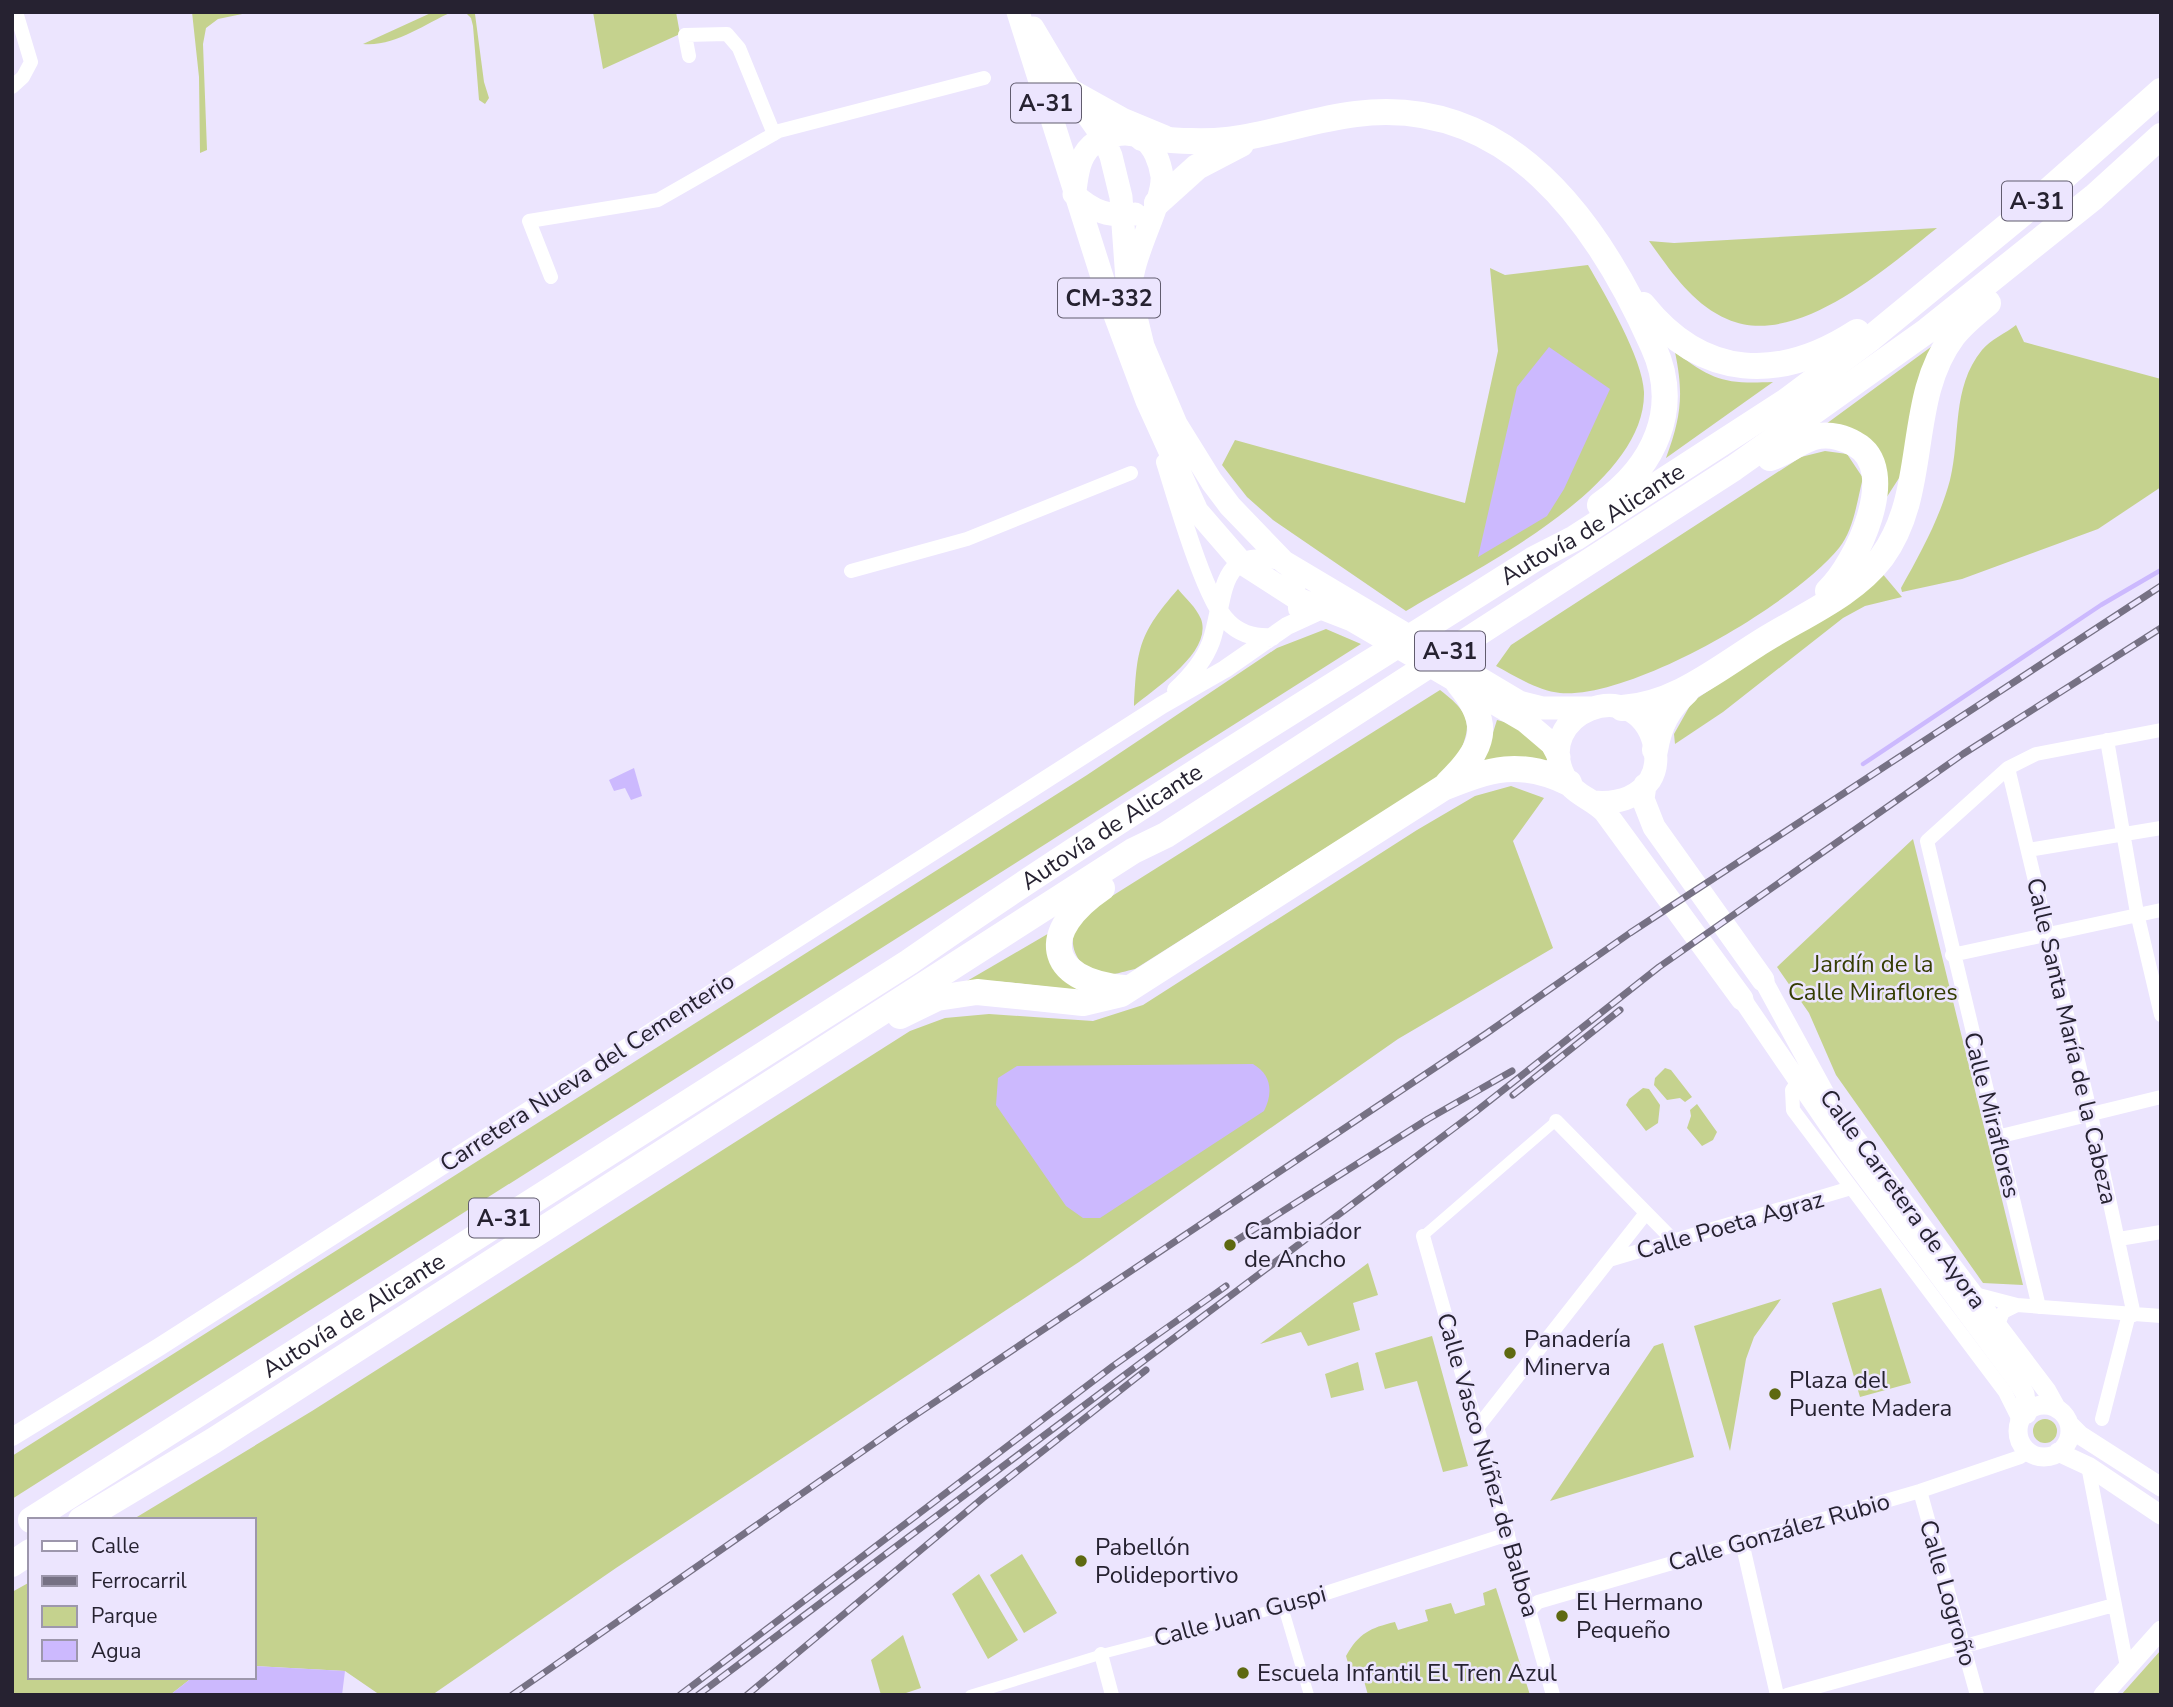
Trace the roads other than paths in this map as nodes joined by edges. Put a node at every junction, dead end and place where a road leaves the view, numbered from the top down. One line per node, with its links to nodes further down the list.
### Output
1 (16, 12): 6 (street)
2 (1018, 12): 15 (highway, A-31)
3 (1025, 12): 8 (highway, A-31)
4 (689, 56): 9 (street)
5 (984, 78): 9 (street)
6 (12, 87)
7 (2161, 91): 22 (highway, Autovía de Alicante / A-31)
8 (1070, 92): 12 (highway, A-31); 14 (highway)
9 (774, 134): 20 (street)
10 (1262, 134): 14 (highway); 16 (highway); 19 (highway)
11 (2161, 136): 18 (highway, Autovía de Alicante / A-31)
12 (1103, 137): 13 (highway, A-31); 15 (highway, A-31); 17 (highway, A-31)
13 (1142, 138): 14 (highway); 16 (highway)
14 (1169, 140)
15 (1074, 194): 17 (highway); 23 (highway, CM-332)
16 (1157, 203): 17 (highway); 21 (highway)
17 (1122, 216): 21 (highway)
18 (2037, 243): 24 (highway, Autovía de Alicante / A-31); 34 (highway)
19 (1613, 268): 22 (highway); 26 (highway)
20 (551, 277)
21 (1131, 301): 27 (highway)
22 (1908, 305): 26 (highway, Autovía de Alicante / A-31)
23 (1147, 401): 28 (highway, CM-332); 31 (street)
24 (1734, 468): 34 (highway); 53 (highway, Autovía de Alicante / A-31)
25 (1131, 473): 29 (street)
26 (1534, 559): 94 (highway, Autovía de Alicante / A-31)
27 (1284, 562): 28 (street); 30 (street); 33 (highway)
28 (1242, 563): 30 (highway, A-31); 31 (street)
29 (851, 571)
30 (1298, 599): 32 (highway, A-31); 35 (street)
31 (1217, 608): 36 (street); 39 (street, Carretera Nueva del Cementerio)
32 (1324, 609): 33 (highway, A-31); 35 (street)
33 (1359, 615): 37 (highway, A-31)
34 (1798, 618): 38 (highway)
35 (1287, 626): 36 (street)
36 (1272, 637): 39 (street, Carretera Nueva del Cementerio)
37 (1466, 678): 40 (highway); 45 (highway, A-31); 49 (highway)
38 (1692, 686): 41 (highway); 44 (highway)
39 (1161, 705): 87 (street, Carretera Nueva del Cementerio)
40 (1592, 708): 41 (highway); 45 (highway)
41 (1622, 708): 44 (highway)
42 (2161, 730): 43 (street)
43 (2107, 740): 46 (street); 52 (street)
44 (1655, 750): 48 (highway)
45 (1559, 757): 47 (highway, A-31)
46 (2008, 768): 54 (street, Calle Santa María de la Cabeza); 58 (street, Calle Miraflores)
47 (1569, 783): 49 (highway); 50 (highway)
48 (1645, 785): 50 (highway); 59 (highway)
49 (1443, 788): 60 (highway)
50 (1593, 802): 61 (highway)
51 (2161, 828): 52 (street)
52 (2123, 834): 54 (street); 56 (street)
53 (1166, 835): 60 (highway); 63 (highway, Autovía de Alicante / A-31)
54 (2028, 850): 57 (street, Calle Santa María de la Cabeza)
55 (2161, 910): 56 (street)
56 (2137, 913): 57 (street); 62 (street)
57 (2047, 933): 58 (street); 66 (street, Calle Santa María de la Cabeza)
58 (1952, 955): 68 (street, Calle Miraflores)
59 (1763, 980): 76 (main road, Calle Carretera de Ayora)
60 (1129, 988): 63 (highway)
61 (1742, 999): 64 (main road, Calle Carretera de Ayora)
62 (2161, 1015)
63 (841, 1041): 95 (highway, Autovía de Alicante / A-31)
64 (1797, 1083): 69 (street, Calle Carretera de Ayora); 84 (main road, Calle Carretera de Ayora)
65 (2161, 1097): 66 (street)
66 (2091, 1115): 68 (street); 73 (street, Calle Santa María de la Cabeza)
67 (1556, 1121): 70 (street); 72 (street)
68 (1997, 1137): 78 (street, Calle Miraflores)
69 (1851, 1188): 74 (street, Calle Poeta Agraz); 84 (street, Calle Carretera de Ayora)
70 (1646, 1213): 74 (street); 75 (street, Calle Poeta Agraz)
71 (2161, 1232): 73 (street)
72 (1423, 1236): 86 (street, Calle Vasco Núñez de Balboa)
73 (2119, 1239): 79 (street, Calle Santa María de la Cabeza)
74 (1674, 1241): 75 (street, Calle Poeta Agraz)
75 (1609, 1260): 86 (street, Calle Poeta Agraz)
76 (1971, 1293): 77 (street); 81 (main road, Calle Carretera de Ayora)
77 (2017, 1305): 78 (street); 81 (street)
78 (2039, 1307): 79 (street)
79 (2131, 1315): 80 (street); 83 (street)
80 (2161, 1316)
81 (1997, 1327): 82 (main road, Calle Carretera de Ayora)
82 (2057, 1409): 84 (main road); 85 (main road)
83 (2102, 1419)
84 (2022, 1420): 88 (main road)
85 (2070, 1425): 89 (main road); 91 (main road)
86 (1477, 1428): 98 (street, Calle Vasco Núñez de Balboa)
87 (12, 1437)
88 (2028, 1452): 89 (main road); 92 (street, Calle González Rubio)
89 (2058, 1452): 90 (main road)
90 (2088, 1466): 93 (main road); 102 (street)
91 (2161, 1487)
92 (1920, 1491): 99 (street, Calle González Rubio); 106 (street, Calle Logroño)
93 (2161, 1515)
94 (33, 1518)
95 (84, 1518)
96 (28, 1521): 97 (highway, Autovía de Alicante / A-31)
97 (12, 1531)
98 (1508, 1534): 103 (street, Calle Juan Guspi); 104 (street, Calle Vasco Núñez de Balboa)
99 (1742, 1542): 104 (street, Calle González Rubio); 113 (street)
100 (28, 1553): 101 (highway)
101 (12, 1564)
102 (2114, 1605): 106 (street); 108 (street)
103 (1283, 1607): 107 (street, Calle Juan Guspi); 111 (street)
104 (1530, 1610): 112 (street, Calle Vasco Núñez de Balboa)
105 (2161, 1630): 108 (main road)
106 (1963, 1646): 114 (street); 115 (street, Calle Logroño)
107 (1101, 1654): 109 (street, Calle Juan Guspi); 110 (street)
108 (2127, 1667): 116 (main road)
109 (970, 1695)
110 (1112, 1695)
111 (1309, 1695)
112 (1553, 1695)
113 (1777, 1695)
114 (1787, 1695)
115 (1976, 1695)
116 (2103, 1695)

